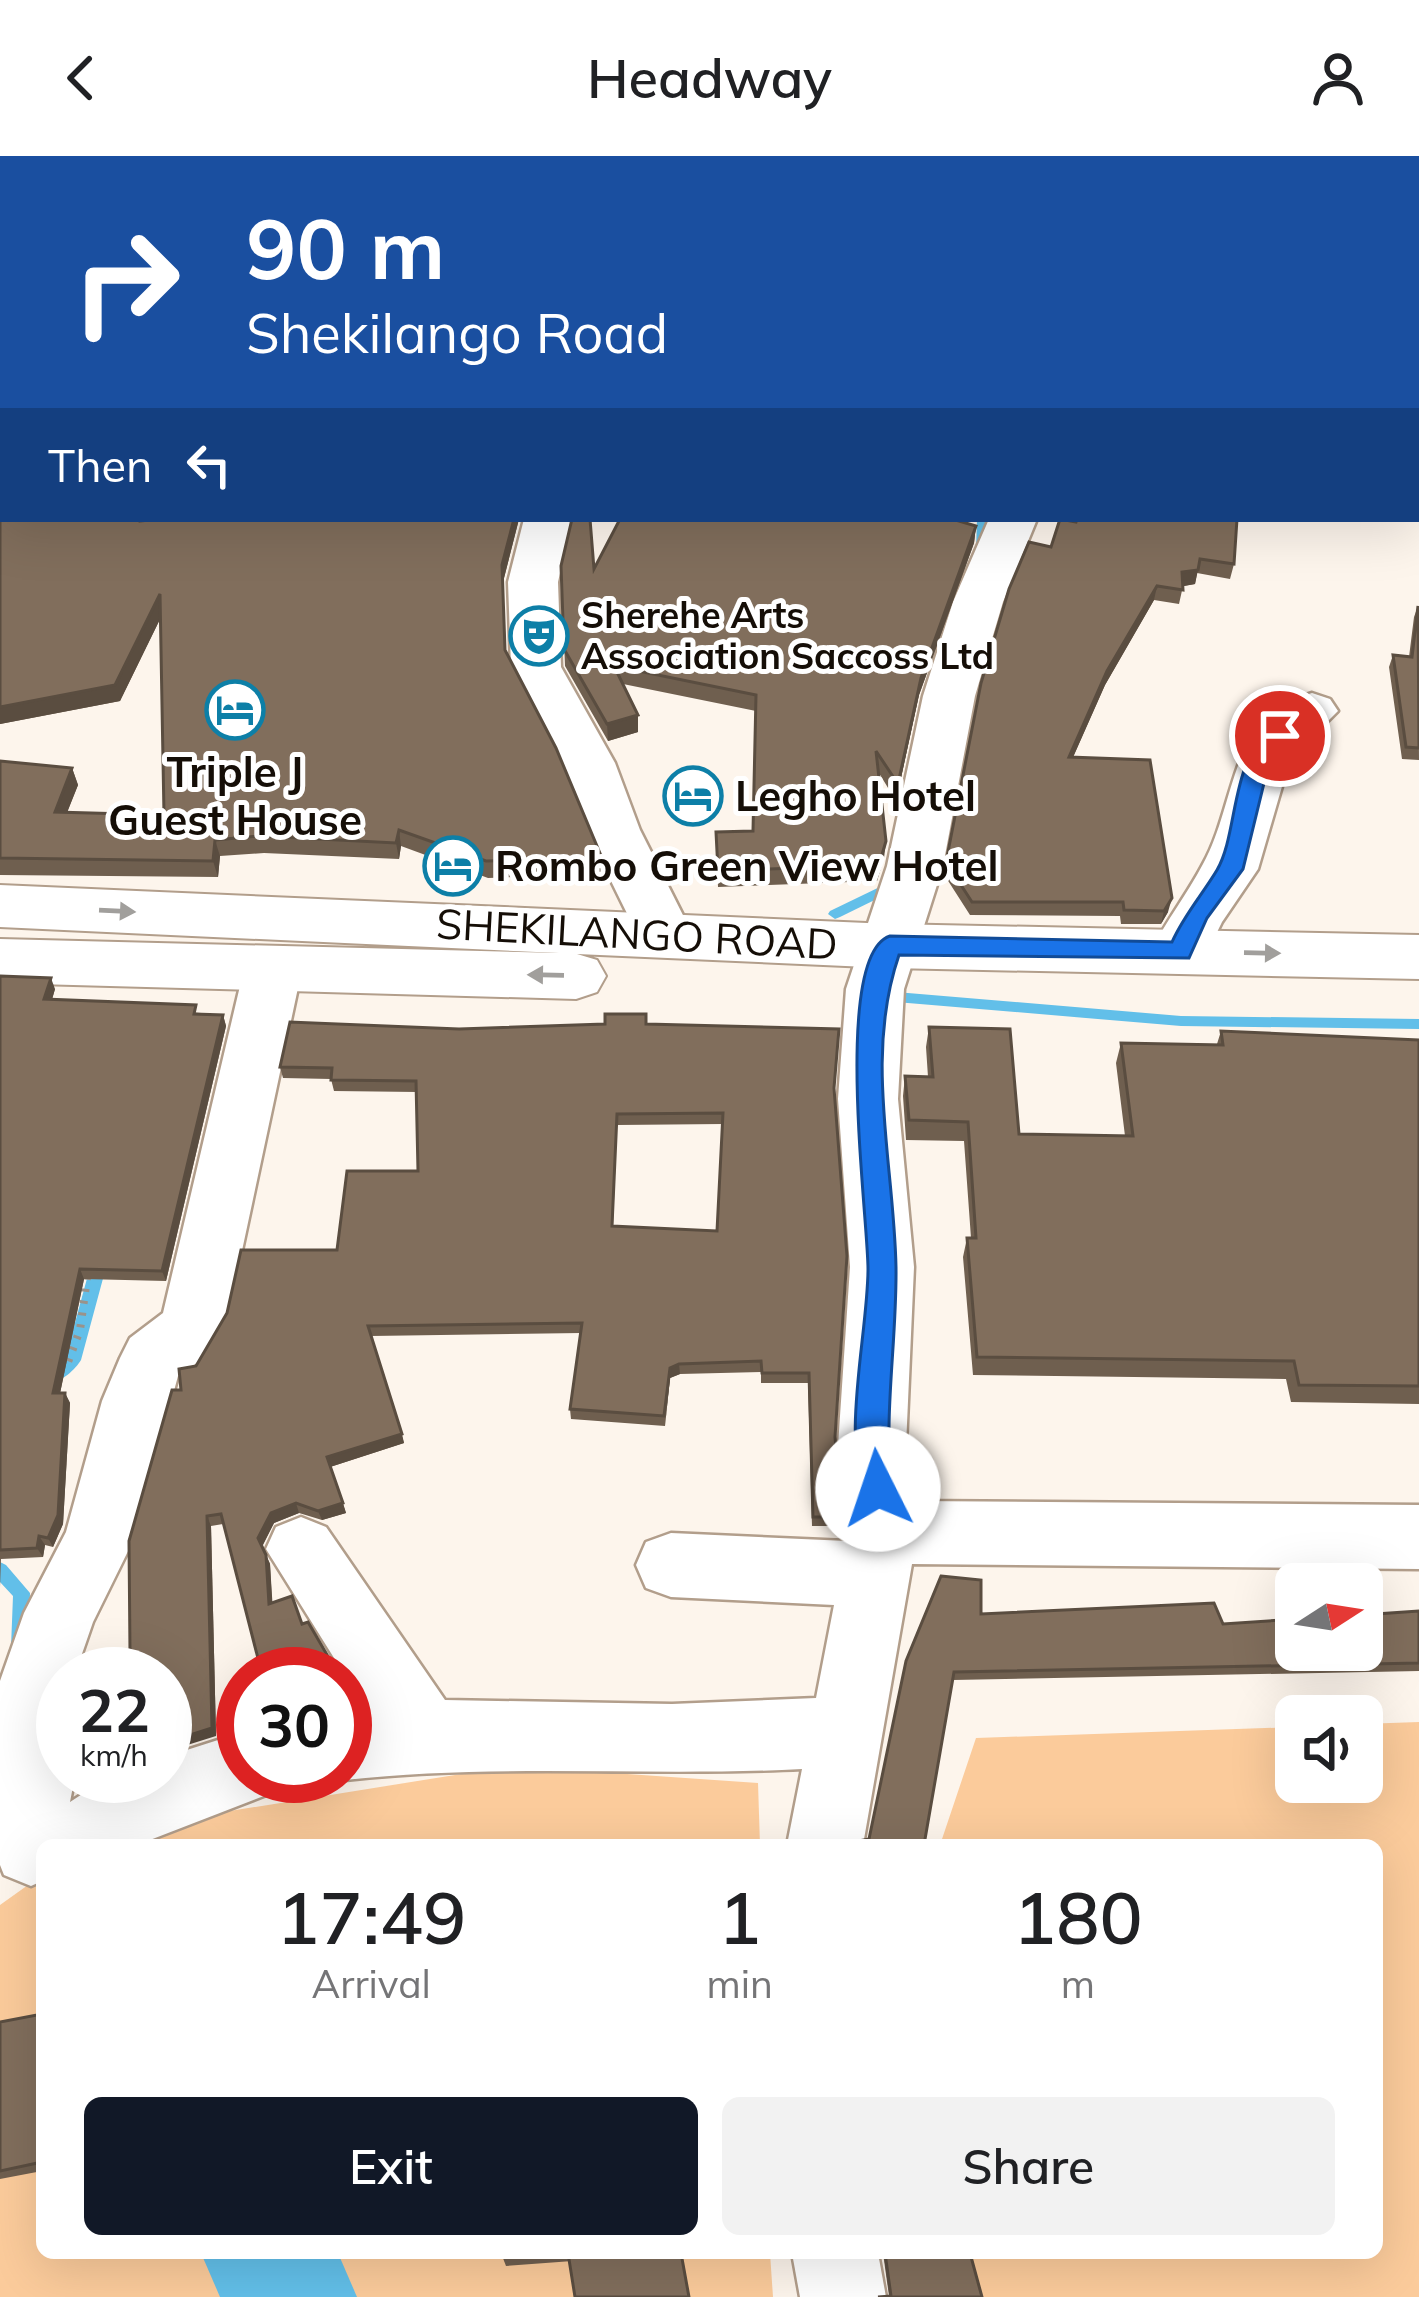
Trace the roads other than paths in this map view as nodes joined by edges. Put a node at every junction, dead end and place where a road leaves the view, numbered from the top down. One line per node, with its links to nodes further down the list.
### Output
1 (547, 522): 5 (street)
2 (1012, 522): 9 (street)
3 (1312, 711): 6 (street)
4 (0, 906): 5 (main road, SHEKILANGO ROAD, one-way to 5)
5 (664, 934): 9 (main road, SHEKILANGO ROAD)
6 (1180, 952): 7 (main road, SHEKILANGO ROAD, one-way to 7); 9 (main road, SHEKILANGO ROAD)
7 (1419, 957)
8 (0, 961): 10 (main road, SHEKILANGO ROAD)
9 (883, 967): 10 (main road, SHEKILANGO ROAD, one-way to 10); 11 (main road, SHEKILANGO ROAD); 14 (street)
10 (273, 969): 20 (street)
11 (1419, 1001)
12 (1419, 1538): 14 (street)
13 (301, 1549): 17 (street)
14 (878, 1553): 15 (street); 16 (street)
15 (671, 1565)
16 (842, 1732): 17 (street); 22 (street)
17 (426, 1735): 18 (street)
18 (372, 1741)
19 (216, 1777): 21 (street)
20 (38, 1839)
21 (63, 1839)
22 (826, 1839)
23 (836, 2259): 24 (street)
24 (843, 2297)

